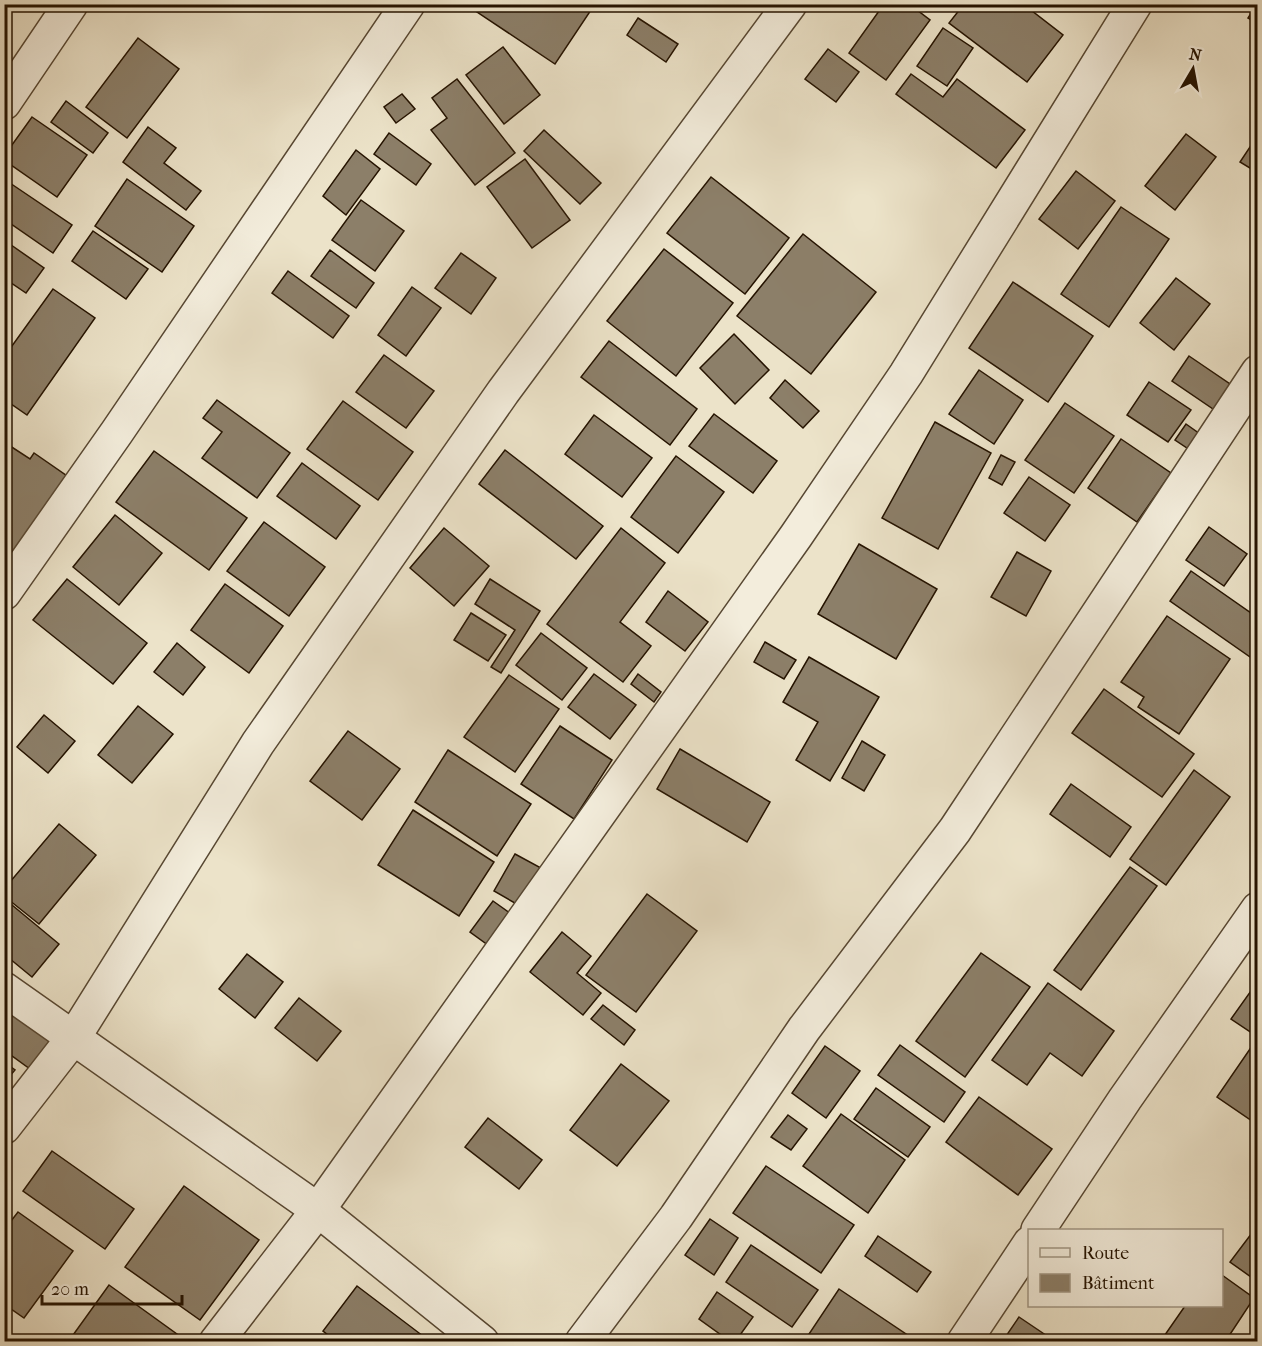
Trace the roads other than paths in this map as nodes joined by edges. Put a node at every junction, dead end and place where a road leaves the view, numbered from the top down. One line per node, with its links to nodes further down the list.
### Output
1 (71, 4): 5 (street)
2 (408, 4): 7 (street)
3 (790, 4): 10 (street)
4 (1135, 4): 12 (street)
5 (4, 103)
6 (1257, 372): 17 (street)
7 (4, 593)
8 (1257, 909): 13 (street)
9 (4, 989): 10 (street)
10 (74, 1037): 11 (street); 12 (street)
11 (4, 1127)
12 (318, 1210): 15 (street); 16 (street)
13 (1039, 1229)
14 (1028, 1245): 18 (street)
15 (216, 1341)
16 (482, 1341)
17 (582, 1341)
18 (964, 1341)

